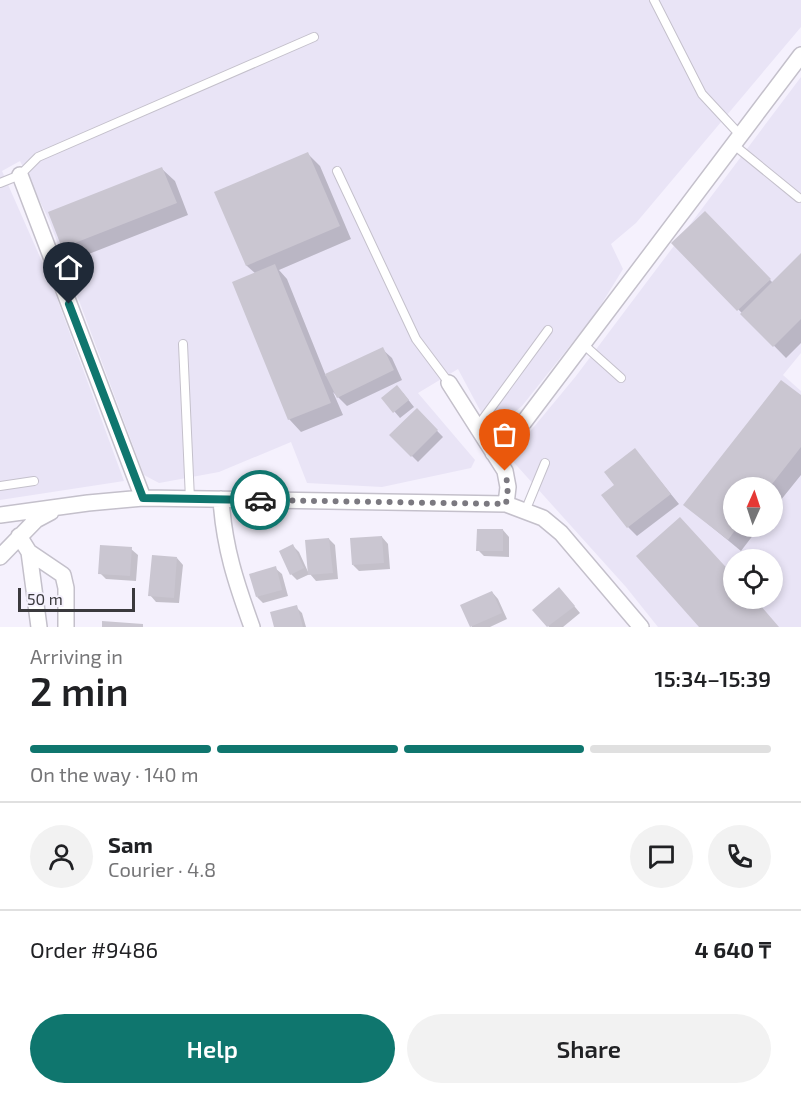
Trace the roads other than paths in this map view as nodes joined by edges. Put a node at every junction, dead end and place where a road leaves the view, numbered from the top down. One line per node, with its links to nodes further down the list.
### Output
1 (654, 0): 4 (lane)
2 (314, 37): 6 (lane)
3 (801, 55): 4 (street)
4 (737, 140): 8 (lane); 11 (street)
5 (337, 171): 13 (lane)
6 (20, 175): 7 (lane); 19 (street)
7 (0, 183)
8 (799, 198)
9 (548, 330): 14 (lane)
10 (183, 344): 20 (lane)
11 (583, 344): 12 (lane); 15 (street)
12 (621, 378)
13 (449, 383): 14 (street)
14 (477, 427): 15 (street)
15 (493, 453): 22 (street)
16 (545, 463): 24 (lane)
17 (34, 481): 18 (lane)
18 (0, 486)
19 (143, 498): 20 (street); 23 (street)
20 (190, 499): 21 (street)
21 (221, 499): 22 (street); 31 (street)
22 (506, 504): 24 (street)
23 (59, 507): 25 (street); 26 (street)
24 (526, 509): 32 (street)
25 (0, 515)
26 (19, 536): 27 (street); 28 (street)
27 (29, 552): 29 (street); 30 (street)
28 (0, 557)
29 (39, 627)
30 (66, 627)
31 (252, 627)
32 (641, 627)

